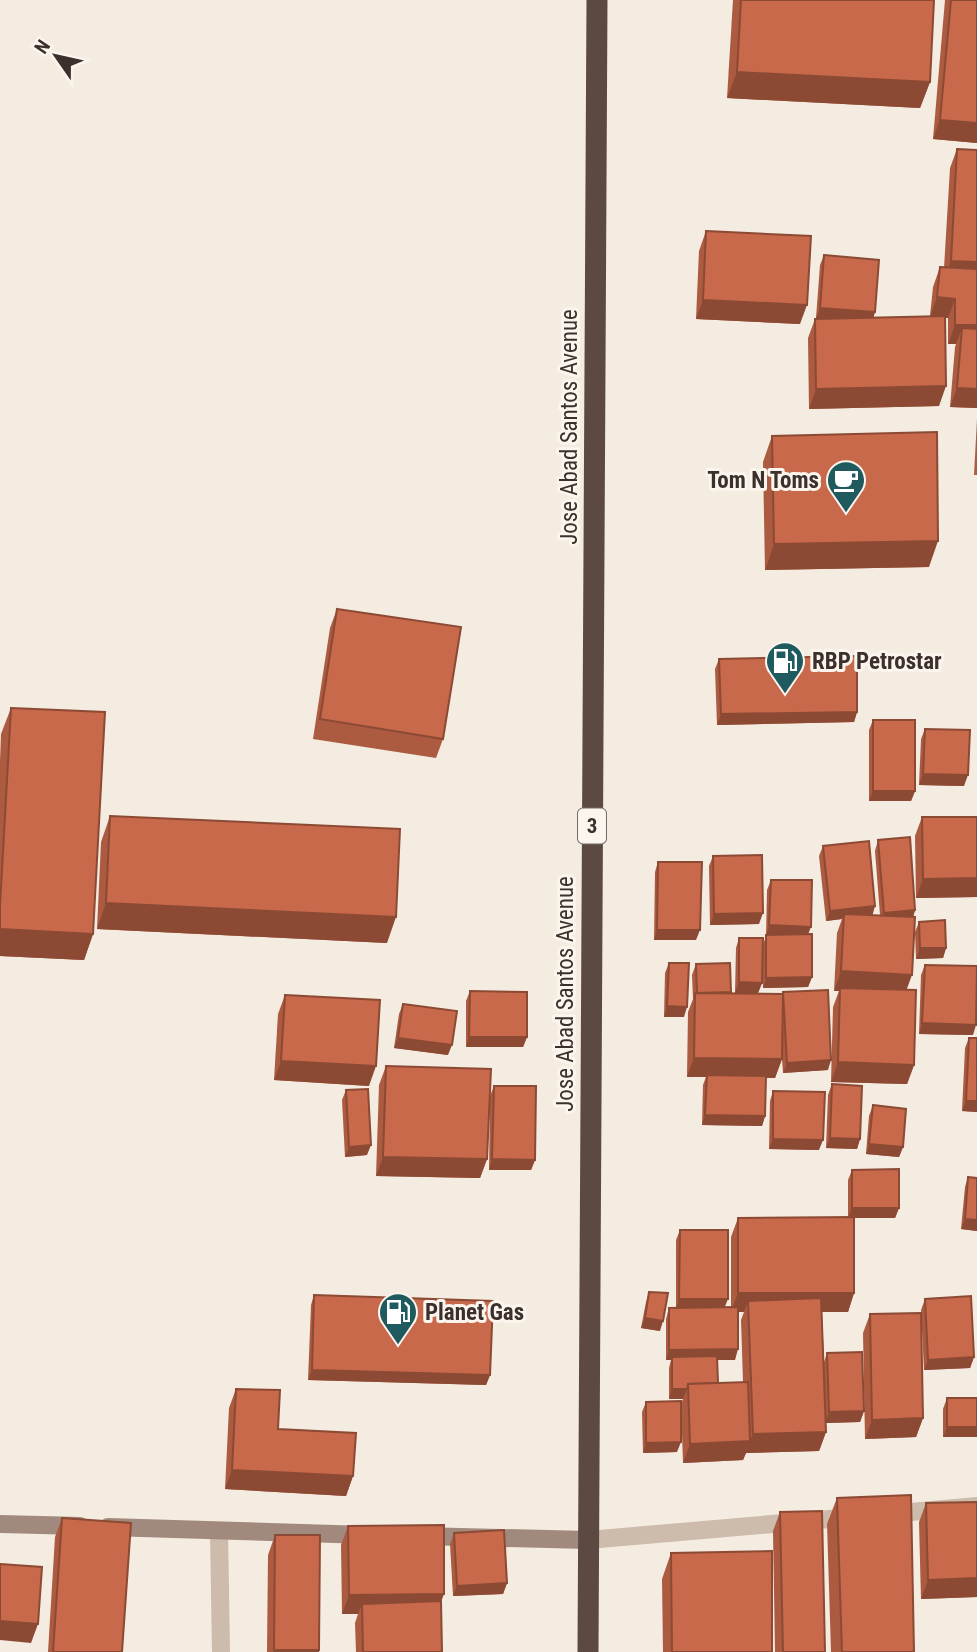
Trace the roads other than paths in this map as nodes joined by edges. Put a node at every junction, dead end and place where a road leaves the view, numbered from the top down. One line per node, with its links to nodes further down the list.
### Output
1 (597, 0): 5 (highway, Jose Abad Santos Avenue / 3)
2 (977, 1506): 5 (street)
3 (0, 1524): 4 (street)
4 (219, 1531): 5 (street); 6 (street)
5 (588, 1540): 7 (highway, Jose Abad Santos Avenue / 3)
6 (221, 1652)
7 (588, 1652)

